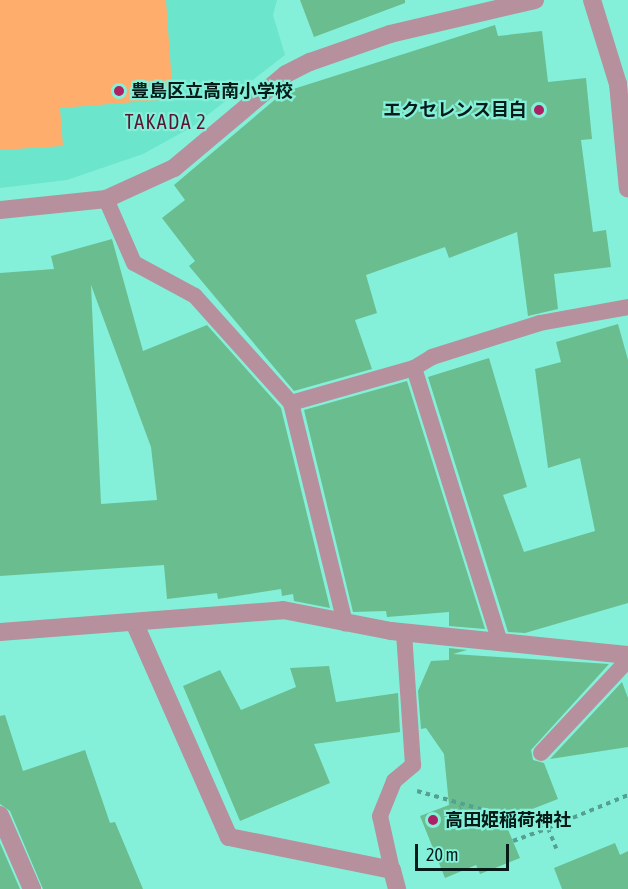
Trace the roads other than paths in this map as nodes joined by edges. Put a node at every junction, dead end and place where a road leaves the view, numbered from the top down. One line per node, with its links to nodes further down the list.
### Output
1 (535, 0): 5 (street)
2 (596, 1): 3 (street)
3 (625, 141): 4 (street)
4 (628, 189)
5 (106, 199): 6 (street); 9 (lane)
6 (0, 210)
7 (628, 307): 8 (lane)
8 (414, 368): 9 (lane); 14 (lane)
9 (291, 403): 11 (lane)
10 (134, 622): 11 (street); 12 (street); 19 (street)
11 (345, 622): 13 (street)
12 (0, 632)
13 (404, 633): 14 (street); 19 (lane)
14 (500, 642): 15 (street)
15 (628, 655)
16 (628, 660): 17 (lane)
17 (541, 753)
18 (0, 815): 20 (street)
19 (392, 870): 21 (street)
20 (32, 889)
21 (397, 889)

